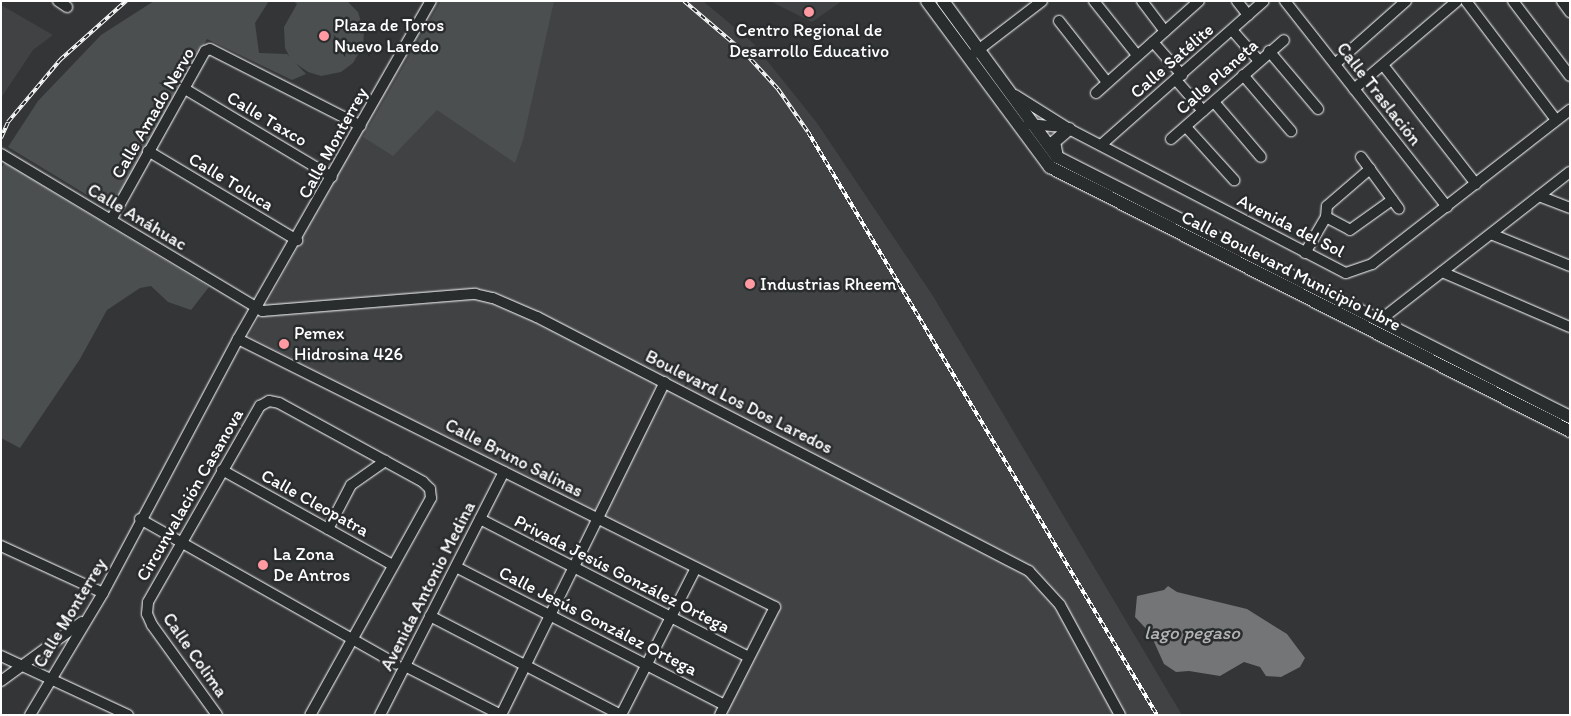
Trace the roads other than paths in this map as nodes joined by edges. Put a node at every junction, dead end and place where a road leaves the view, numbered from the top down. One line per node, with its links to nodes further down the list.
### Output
1 (431, 1): 46 (street, Calle Monterrey)
2 (927, 1): 27 (main road, Calle Boulevard Municipio Libre)
3 (943, 1): 24 (main road, Calle Boulevard Municipio Libre)
4 (1042, 1): 16 (street)
5 (1094, 1): 26 (street)
6 (1142, 1): 21 (street)
7 (1237, 1): 18 (street)
8 (1264, 1): 18 (street, Calle Satélite)
9 (1285, 1): 29 (street, Calle Traslación)
10 (1406, 1): 29 (street)
11 (1457, 1): 30 (street)
12 (1466, 1): 43 (street)
13 (1513, 1): 32 (street)
14 (1562, 1): 17 (street)
15 (1193, 3): 21 (street)
16 (1028, 5): 24 (street)
17 (1570, 12)
18 (1248, 15): 20 (street, Calle Satélite)
19 (1060, 21): 34 (street)
20 (1232, 30): 28 (street); 33 (street, Calle Satélite)
21 (1165, 31): 23 (street)
22 (1284, 40): 25 (street, Calle Planeta)
23 (1153, 42): 26 (street); 33 (street)
24 (978, 50): 27 (street); 35 (main road, Calle Boulevard Municipio Libre)
25 (1270, 51): 28 (street, Calle Planeta); 40 (street)
26 (1137, 55): 34 (street)
27 (968, 58): 44 (main road, Calle Boulevard Municipio Libre)
28 (1258, 61): 31 (street, Calle Planeta)
29 (1335, 64): 37 (street, Calle Traslación)
30 (1383, 65): 37 (street); 61 (street)
31 (1243, 75): 39 (street, Calle Planeta); 49 (street)
32 (1570, 76)
33 (1179, 77): 42 (street); 51 (street, Calle Satélite)
34 (1107, 82): 38 (street)
35 (1005, 87): 45 (main road, Calle Boulevard Municipio Libre); 48 (street, Avenida del Sol)
36 (185, 89): 46 (street, Calle Amado Nervo); 52 (street, Calle Amado Nervo); 59 (street, Calle Taxco)
37 (1354, 89): 64 (street, Calle Traslación)
38 (1096, 93)
39 (1214, 102): 42 (street, Calle Planeta); 55 (street)
40 (1318, 108)
41 (1570, 110): 43 (street, Avenida del Sol)
42 (1202, 111): 47 (street, Calle Planeta)
43 (1556, 120): 61 (street, Avenida del Sol)
44 (1014, 122): 45 (street); 80 (main road, Calle Boulevard Municipio Libre)
45 (1032, 124): 48 (street); 54 (main road, Calle Boulevard Municipio Libre)
46 (361, 126): 59 (street, Calle Monterrey)
47 (1186, 127): 50 (street, Calle Planeta); 60 (street)
48 (1069, 129): 51 (street, Avenida del Sol); 54 (main road)
49 (1291, 131)
50 (1171, 139)
51 (1101, 145): 71 (street, Avenida del Sol)
52 (148, 151): 68 (street, Calle Amado Nervo); 70 (street, Calle Toluca)
53 (1, 154): 68 (street, Calle Anáhuac)
54 (1057, 157): 75 (main road, Calle Boulevard Municipio Libre)
55 (1261, 157)
56 (1361, 157): 57 (street)
57 (1370, 169): 63 (street); 67 (street)
58 (1570, 172): 62 (street)
59 (332, 177): 70 (street, Calle Monterrey)
60 (1234, 180)
61 (1476, 184): 64 (street, Avenida del Sol)
62 (1539, 196): 65 (street); 69 (street)
63 (1392, 200): 66 (street); 67 (street)
64 (1447, 207): 71 (street, Avenida del Sol)
65 (1570, 208)
66 (1399, 209)
67 (1326, 217): 71 (street)
68 (111, 220): 74 (street, Calle Anáhuac)
69 (1491, 234): 72 (street); 73 (street)
70 (298, 240): 74 (street, Calle Monterrey)
71 (1305, 253)
72 (1570, 266)
73 (1442, 272): 75 (street); 76 (street)
74 (260, 306): 77 (street, Calle Monterrey); 78 (street, Boulevard Los Dos Laredos)
75 (1379, 321): 79 (main road, Calle Boulevard Municipio Libre)
76 (1570, 327)
77 (241, 340): 83 (street, Calle Bruno Salinas); 86 (street, Calle Monterrey)
78 (665, 382): 84 (street); 118 (street, Boulevard Los Dos Laredos)
79 (1570, 416)
80 (1570, 431)
81 (385, 461): 82 (street, Circunvalación Casanova); 87 (street); 90 (street, Circunvalación Casanova)
82 (222, 470): 87 (street, Calle Cleopatra); 88 (street, Circunvalación Casanova)
83 (504, 472): 84 (street, Calle Bruno Salinas); 85 (street, Avenida Antonio Medina)
84 (598, 518): 92 (street); 93 (street, Calle Bruno Salinas)
85 (480, 519): 91 (street, Avenida Antonio Medina); 92 (street, Privada Jesús González Ortega)
86 (141, 523): 88 (street); 94 (street, Calle Monterrey)
87 (328, 529): 90 (street, Calle Cleopatra)
88 (181, 543): 95 (street, Circunvalación Casanova); 100 (street)
89 (1, 546): 94 (street)
90 (393, 565): 100 (street)
91 (456, 567): 96 (street, Calle Jesús González Ortega); 97 (street, Avenida Antonio Medina)
92 (574, 567): 96 (street); 98 (street, Privada Jesús González Ortega)
93 (696, 568): 98 (street); 102 (street, Calle Bruno Salinas)
94 (103, 593): 99 (street, Calle Monterrey)
95 (147, 614): 113 (street, Calle Colima)
96 (550, 615): 105 (street); 106 (street, Calle Jesús González Ortega)
97 (430, 616): 104 (street, Avenida Antonio Medina); 105 (street)
98 (671, 617): 102 (street, Privada Jesús González Ortega); 106 (street)
99 (87, 619): 103 (street); 107 (street, Calle Monterrey)
100 (353, 639): 104 (street); 114 (street)
101 (1, 656): 103 (street)
102 (749, 657): 109 (street)
103 (21, 665): 107 (street); 108 (street)
104 (401, 665): 110 (street, Avenida Antonio Medina); 115 (street)
105 (525, 665): 115 (street); 116 (street)
106 (646, 665): 109 (street, Calle Jesús González Ortega); 116 (street)
107 (51, 677): 111 (street, Calle Monterrey); 112 (street)
108 (1, 681)
109 (725, 705): 117 (street)
110 (382, 714)
111 (30, 715)
112 (128, 715)
113 (217, 715)
114 (310, 715)
115 (501, 715)
116 (621, 715)
117 (720, 715)
118 (1120, 715)

